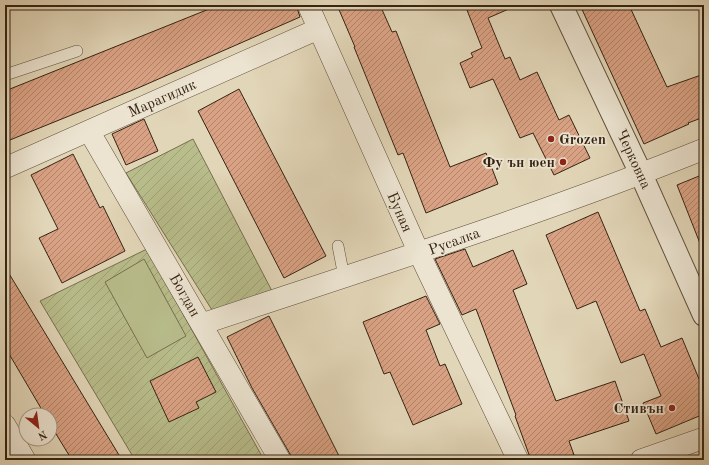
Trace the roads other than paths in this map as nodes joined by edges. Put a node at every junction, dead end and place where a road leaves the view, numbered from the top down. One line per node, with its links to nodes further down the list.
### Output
1 (308, 5): 3 (street, Буная)
2 (561, 5): 9 (street, Черковна)
3 (318, 29): 6 (street, Марагидик); 11 (street, Буная)
4 (77, 51): 5 (lane)
5 (5, 75)
6 (89, 131): 8 (street, Марагидик); 14 (street, Богдан)
7 (704, 149): 9 (street, Русалка)
8 (5, 168)
9 (641, 174): 11 (street, Русалка); 13 (street, Черковна)
10 (338, 246): 12 (lane)
11 (419, 253): 12 (street, Русалка); 19 (street, Буная)
12 (344, 277): 14 (street, Русалка)
13 (704, 315)
14 (202, 324): 18 (street, Богдан)
15 (5, 425): 17 (street)
16 (704, 438): 20 (street)
17 (25, 460)
18 (280, 460)
19 (518, 460)
20 (641, 460)

